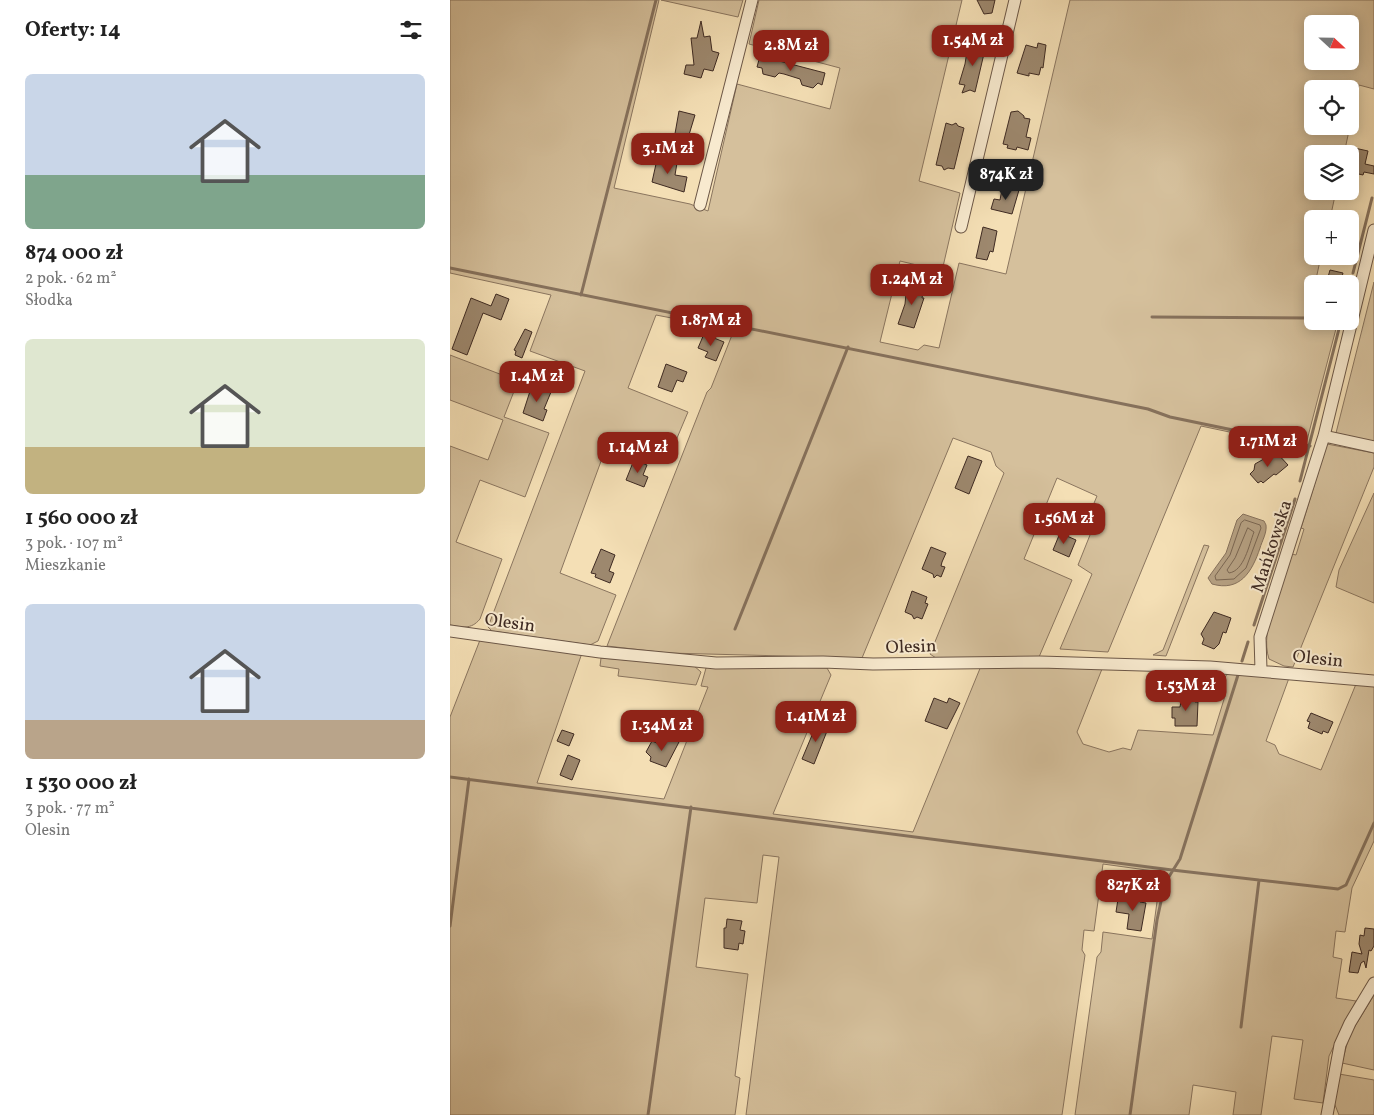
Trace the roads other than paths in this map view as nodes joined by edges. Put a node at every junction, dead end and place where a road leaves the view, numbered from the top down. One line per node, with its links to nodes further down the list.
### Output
1 (752, 0): 3 (street)
2 (1015, 0): 4 (street)
3 (700, 205)
4 (961, 227)
5 (1374, 230): 6 (street, Mańkowska)
6 (1324, 436): 7 (street); 9 (street, Mańkowska)
7 (1374, 447)
8 (450, 631): 9 (street, Olesin)
9 (1261, 670): 10 (street, Olesin)
10 (1374, 681)
11 (1374, 983): 12 (street)
12 (1328, 1115)

